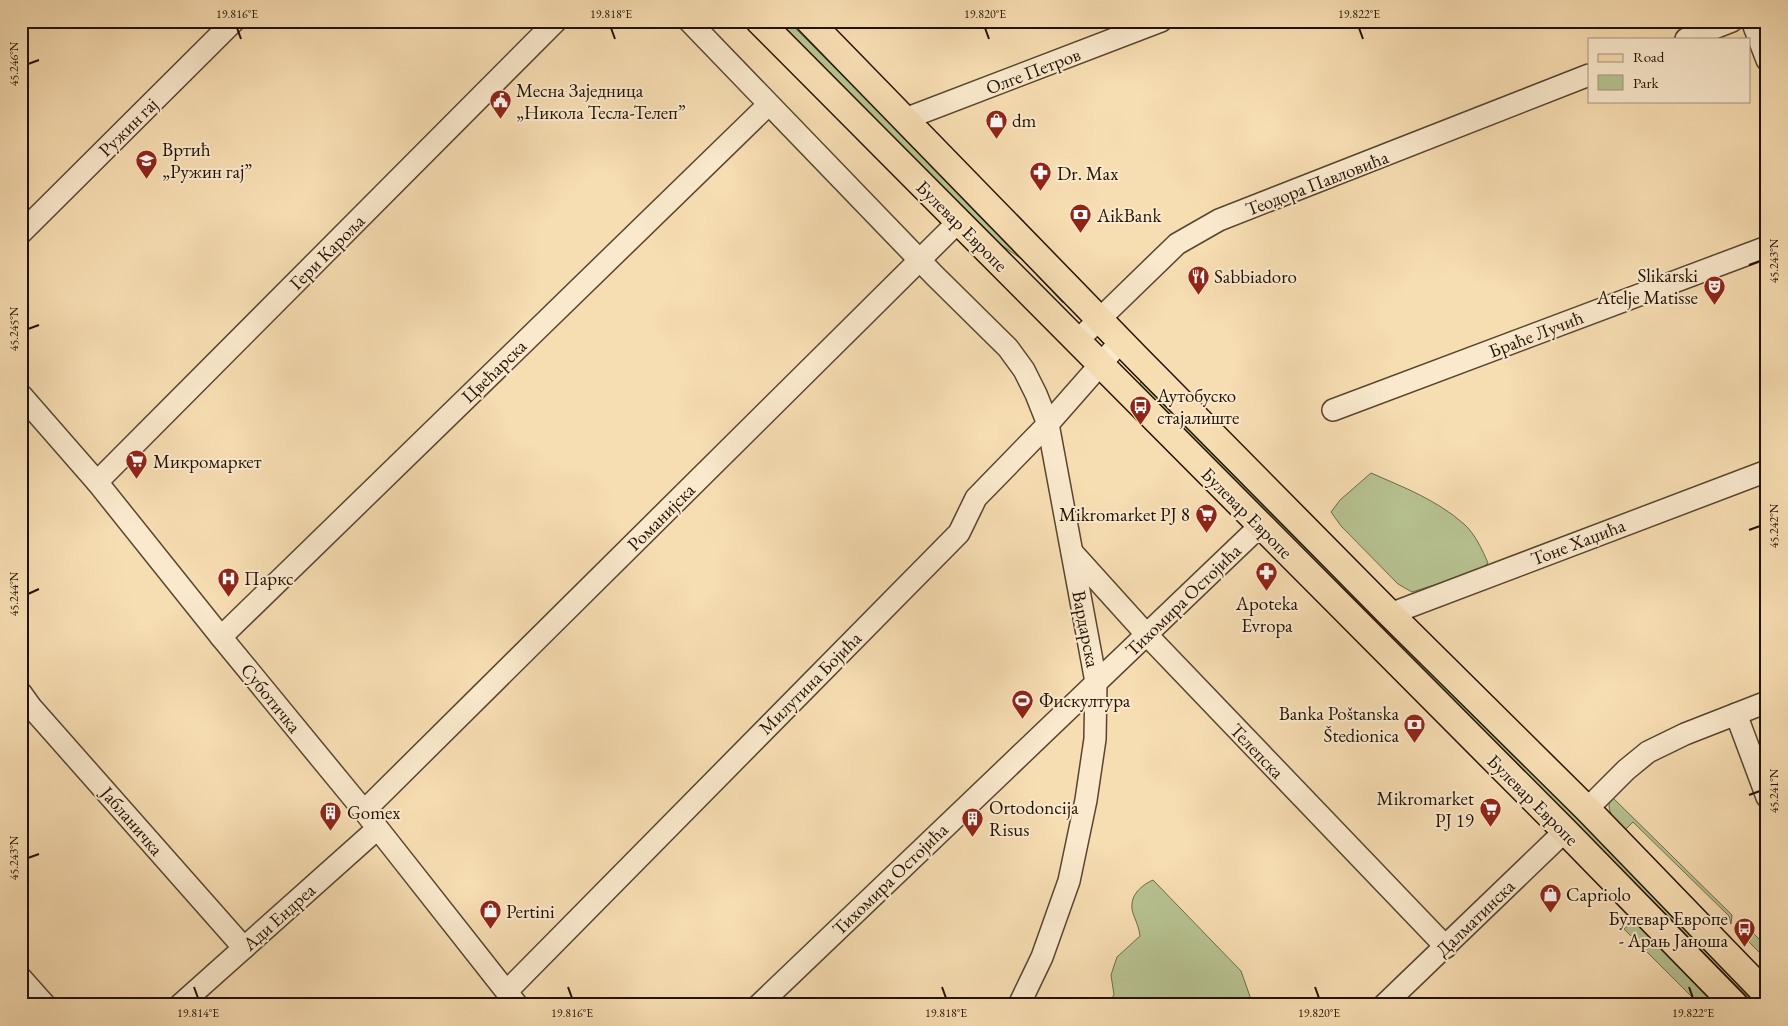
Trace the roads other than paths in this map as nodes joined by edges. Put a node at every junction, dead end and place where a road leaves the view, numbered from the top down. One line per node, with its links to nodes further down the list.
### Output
1 (234, 21): 15 (street, Ружин гај)
2 (556, 21): 26 (street, Гери Кароља)
3 (689, 21): 12 (street)
4 (760, 21): 14 (main road, Булевар Европе)
5 (809, 21): 13 (main road, Булевар Европе)
6 (1161, 21): 13 (street, Олге Петров)
7 (1732, 21): 9 (street)
8 (1752, 21): 10 (street)
9 (1689, 38)
10 (1767, 60)
11 (1588, 75): 18 (street, Теодора Павловића)
12 (768, 105): 17 (street); 31 (street, Цвећарска)
13 (905, 120): 18 (main road, Булевар Европе)
14 (958, 222): 17 (street, Романијска); 19 (main road, Булевар Европе)
15 (21, 233)
16 (1767, 247): 23 (street, Браће Лучић)
17 (920, 260): 24 (street); 38 (street, Романијска)
18 (1099, 318): 19 (street, Теодора Павловића); 20 (main road, Булевар Европе)
19 (1077, 341): 21 (main road, Булевар Европе)
20 (1121, 341): 21 (street, Милутина Бојића); 29 (main road, Булевар Европе)
21 (1100, 365): 24 (street, Милутина Бојића); 27 (main road, Булевар Европе)
22 (21, 396): 26 (street, Суботичка)
23 (1333, 410)
24 (1048, 424): 28 (street, Вардарска); 47 (street, Милутина Бојића)
25 (1767, 471): 29 (street, Тоне Хаџића)
26 (97, 482): 31 (street, Суботичка)
27 (1260, 526): 30 (street, Тихомира Остојића); 40 (main road, Булевар Европе)
28 (1072, 552): 30 (street, Телепска); 32 (street, Вардарска)
29 (1390, 614): 37 (main road, Булевар Европе)
30 (1147, 635): 32 (street, Тихомира Остојића); 42 (street, Телепска)
31 (221, 637): 38 (street, Суботичка)
32 (1096, 682): 50 (street, Тихомира Остојића); 51 (street, Вардарска)
33 (21, 693): 43 (street, Јабланичка)
34 (1767, 702): 35 (street)
35 (1736, 714): 36 (street); 37 (street)
36 (1767, 797)
37 (1587, 809): 41 (main road, Булевар Европе)
38 (364, 812): 39 (street, Суботичка)
39 (376, 829): 43 (street, Ади Ендреа); 47 (street, Суботичка)
40 (1565, 831): 42 (street, Далматинска); 53 (main road, Булевар Европе)
41 (1720, 946): 45 (main road); 46 (main road, Булевар Европе)
42 (1446, 947): 52 (street, Далматинска)
43 (244, 948): 49 (street, Ади Ендреа)
44 (21, 978): 48 (street)
45 (1767, 982)
46 (1767, 995)
47 (512, 998)
48 (45, 1005)
49 (180, 1005)
50 (759, 1005)
51 (1019, 1005)
52 (1384, 1005)
53 (1735, 1005)

